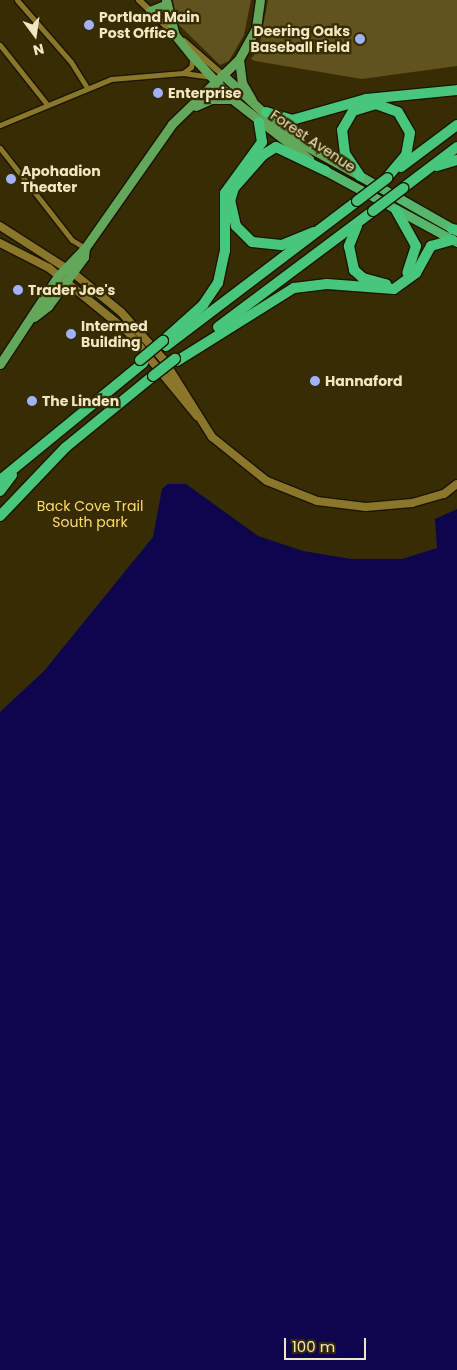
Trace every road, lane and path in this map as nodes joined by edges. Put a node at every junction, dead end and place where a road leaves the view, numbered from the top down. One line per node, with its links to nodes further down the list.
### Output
1 (17, 0): 12 (street)
2 (139, 0): 5 (street, Forest Avenue)
3 (260, 0): 9 (main road)
4 (166, 2): 5 (main road); 6 (main road)
5 (150, 11): 6 (street, Forest Avenue)
6 (175, 35): 8 (main road, Forest Avenue); 11 (street, Forest Avenue)
7 (0, 45): 16 (street)
8 (193, 57): 10 (street); 11 (main road, Forest Avenue)
9 (239, 59): 11 (main road); 15 (main road)
10 (183, 73): 11 (street); 12 (street)
11 (217, 78): 14 (main road, Forest Avenue); 15 (main road); 17 (main road); 20 (main road); 26 (main road, Forest Avenue)
12 (86, 86): 16 (street)
13 (457, 90): 18 (highway)
14 (232, 99): 17 (main road); 19 (main road, Forest Avenue)
15 (252, 100): 18 (main road)
16 (46, 103): 22 (street)
17 (187, 110): 20 (main road)
18 (266, 112): 26 (main road)
19 (259, 122): 28 (main road, Forest Avenue); 40 (highway)
20 (172, 124): 37 (main road)
21 (457, 124): 30 (highway)
22 (0, 125)
23 (457, 147): 27 (highway)
24 (0, 148): 37 (street)
25 (457, 160): 27 (highway)
26 (341, 166): 29 (main road, Forest Avenue)
27 (427, 169): 32 (highway, bridge)
28 (326, 170): 31 (highway, Forest Avenue); 34 (highway)
29 (360, 176): 30 (highway); 35 (highway, Forest Avenue)
30 (387, 178): 34 (highway, bridge)
31 (396, 210): 32 (highway); 35 (highway, Forest Avenue)
32 (361, 220): 41 (highway)
33 (0, 226): 38 (main road)
34 (314, 232): 40 (highway)
35 (455, 234): 41 (highway)
36 (0, 243): 39 (main road)
37 (85, 248): 38 (main road)
38 (68, 270): 39 (main road); 43 (main road)
39 (61, 279): 42 (main road); 43 (main road)
40 (164, 343): 44 (highway)
41 (176, 360): 49 (highway, bridge)
42 (0, 364)
43 (197, 416): 47 (main road)
44 (16, 470): 45 (highway); 48 (highway)
45 (0, 480)
46 (457, 484): 47 (main road)
47 (454, 490)
48 (0, 491)
49 (0, 516)

